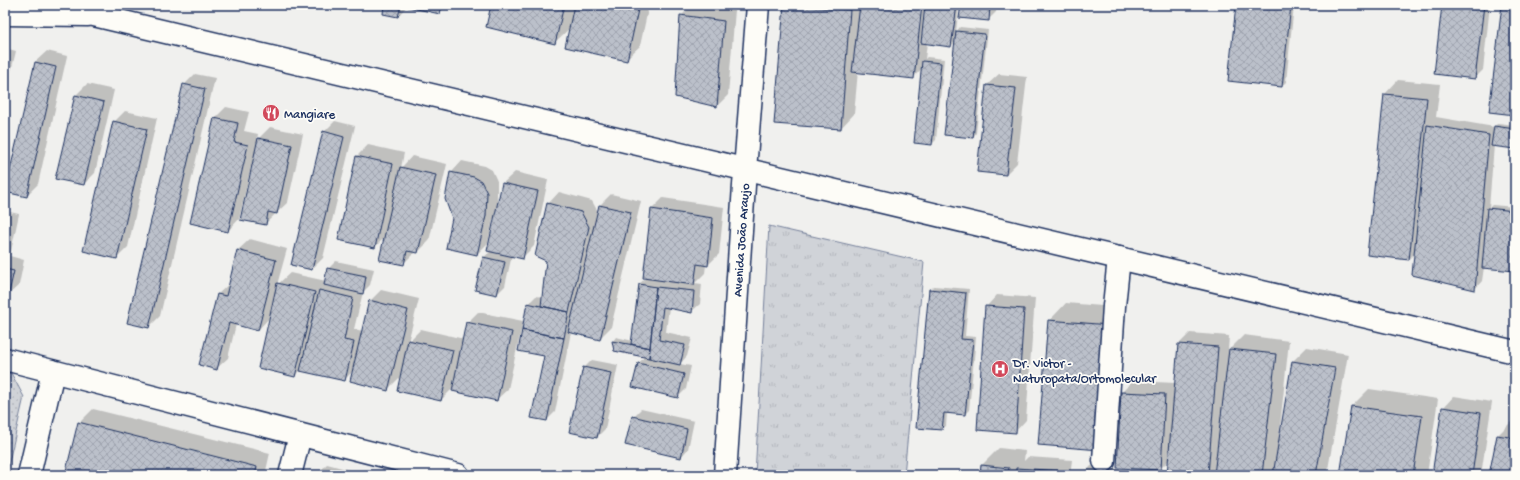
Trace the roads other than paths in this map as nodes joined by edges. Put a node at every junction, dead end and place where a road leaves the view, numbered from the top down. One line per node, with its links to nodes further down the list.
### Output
1 (70, 5): 4 (main road)
2 (758, 5): 5 (main road, Avenida João Araujo)
3 (5, 14): 4 (main road)
4 (94, 15): 5 (main road)
5 (745, 170): 6 (main road); 15 (main road, Avenida João Araujo)
6 (1119, 258): 7 (main road); 11 (main road)
7 (1515, 352)
8 (5, 359): 9 (main road)
9 (53, 372): 10 (main road); 12 (main road)
10 (300, 435): 13 (main road); 14 (main road)
11 (1104, 461)
12 (29, 475)
13 (290, 475)
14 (458, 475)
15 (725, 475)

